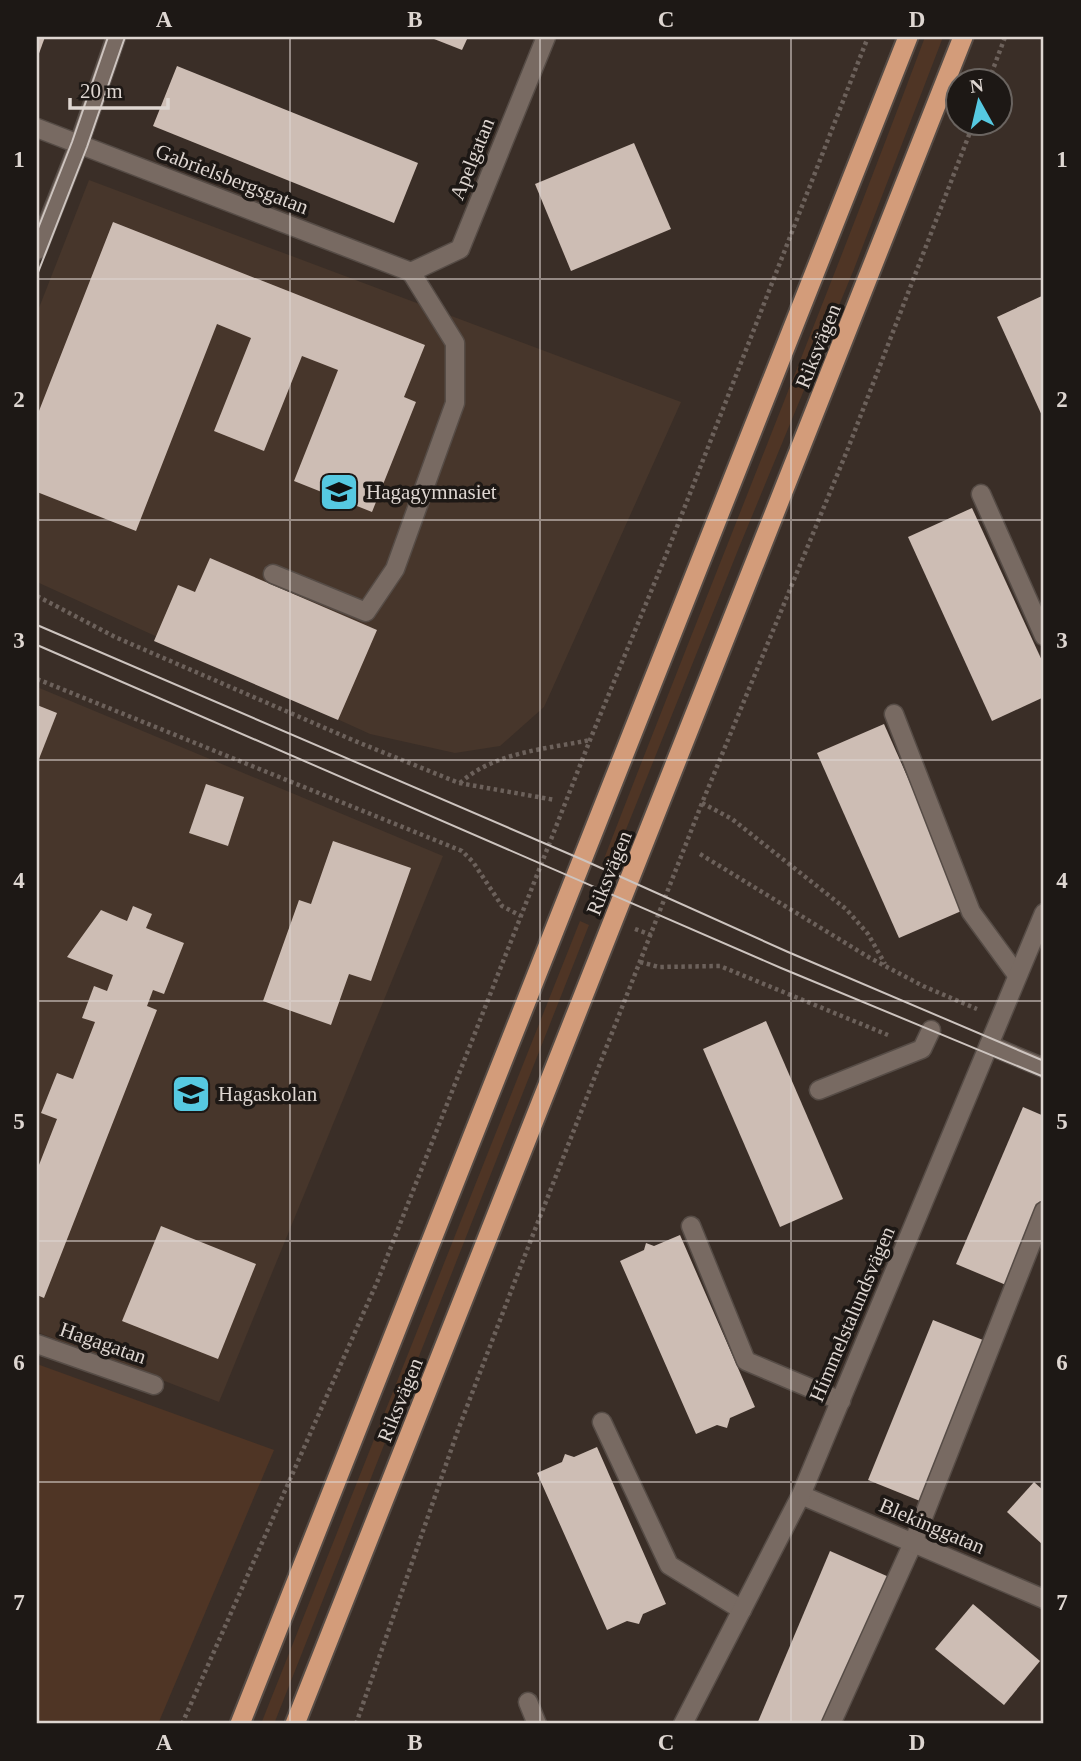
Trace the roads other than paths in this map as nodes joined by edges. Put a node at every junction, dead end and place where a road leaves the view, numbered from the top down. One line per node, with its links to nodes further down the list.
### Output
1 (116, 37): 6 (street)
2 (546, 37): 8 (street, Apelgatan)
3 (908, 37): 30 (highway, Riksvägen)
4 (963, 37): 31 (highway, Riksvägen)
5 (37, 128): 6 (street, Gabrielsbergsgatan)
6 (79, 144): 7 (street); 8 (street, Gabrielsbergsgatan)
7 (37, 250)
8 (411, 272): 10 (street)
9 (981, 494): 11 (street)
10 (273, 575)
11 (1044, 636)
12 (894, 714): 14 (street)
13 (1044, 915): 14 (street, Himmelstalundsvägen)
14 (1017, 975): 16 (street, Himmelstalundsvägen)
15 (931, 1030): 18 (street)
16 (989, 1045): 17 (street); 23 (street, Himmelstalundsvägen)
17 (1044, 1068)
18 (818, 1090)
19 (1044, 1211): 26 (street)
20 (691, 1226): 23 (street)
21 (37, 1344): 22 (street, Hagagatan)
22 (154, 1385)
23 (841, 1401): 25 (street, Himmelstalundsvägen)
24 (602, 1422): 28 (street)
25 (802, 1495): 26 (street, Blekinggatan); 28 (street, Himmelstalundsvägen)
26 (913, 1543): 27 (street, Blekinggatan); 34 (street)
27 (1044, 1599)
28 (742, 1610): 33 (street, Himmelstalundsvägen)
29 (528, 1702): 32 (street)
30 (240, 1724)
31 (295, 1724)
32 (537, 1724)
33 (684, 1724)
34 (831, 1724)

